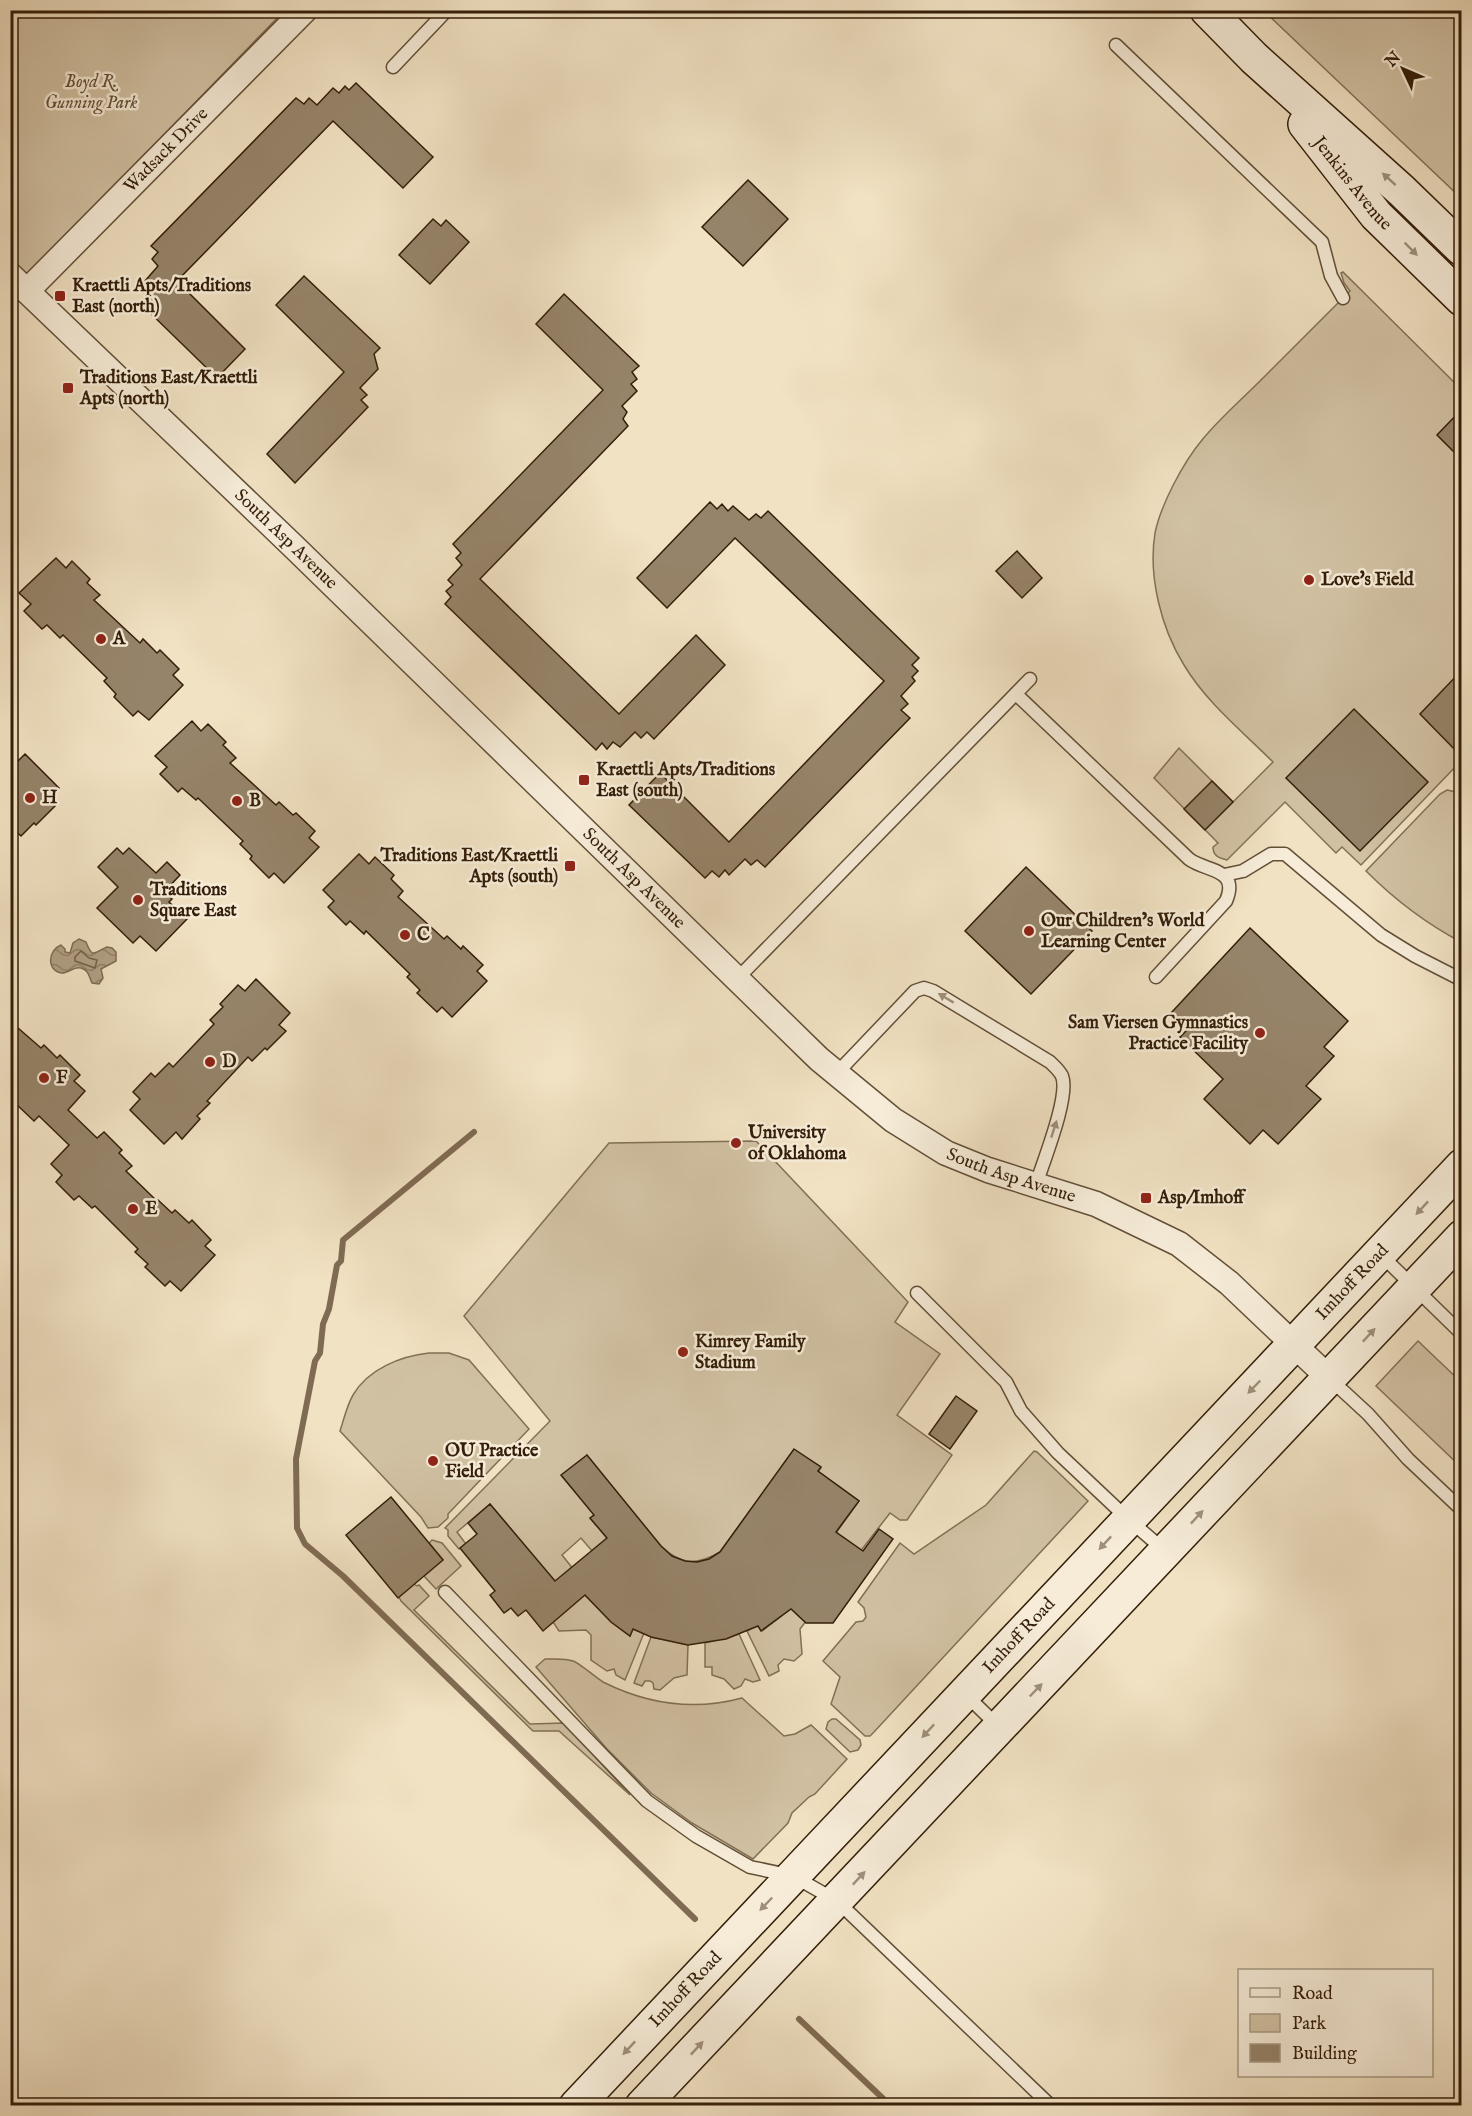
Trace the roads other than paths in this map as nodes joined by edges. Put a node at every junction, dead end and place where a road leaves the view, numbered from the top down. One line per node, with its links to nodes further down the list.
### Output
1 (305, 10): 8 (street, Wadsack Drive)
2 (447, 10): 6 (lane)
3 (1207, 10): 5 (main road, Jenkins Avenue)
4 (1116, 45): 9 (lane)
5 (1254, 58): 7 (main road, Jenkins Avenue, one-way to 5); 10 (main road, Jenkins Avenue, one-way to 10)
6 (393, 67)
7 (1461, 249)
8 (19, 283): 15 (street, South Asp Avenue)
9 (1343, 298)
10 (1461, 299)
11 (1030, 679): 12 (lane)
12 (1016, 694): 13 (lane); 15 (lane)
13 (1224, 875): 14 (lane); 16 (lane)
14 (1156, 976)
15 (737, 979): 17 (street, South Asp Avenue)
16 (1461, 980)
17 (836, 1074): 19 (street, South Asp Avenue); 19 (lane, one-way to 17)
18 (1461, 1166): 21 (main road, Imhoff Road, one-way to 21)
19 (1036, 1185): 25 (street, South Asp Avenue)
20 (1461, 1237): 22 (main road)
21 (1380, 1253): 22 (lane); 25 (main road, Imhoff Road)
22 (1415, 1286): 24 (lane); 26 (main road, one-way to 22)
23 (918, 1293): 28 (lane)
24 (1461, 1334)
25 (1294, 1344): 26 (street, South Asp Avenue); 28 (main road, Imhoff Road, one-way to 28)
26 (1329, 1378): 27 (lane); 29 (main road, one-way to 26)
27 (1461, 1509)
28 (1128, 1519): 29 (lane); 31 (main road, Imhoff Road, one-way to 31)
29 (1165, 1551): 32 (main road, one-way to 29)
30 (445, 1592): 33 (lane)
31 (964, 1694): 32 (lane); 33 (main road, Imhoff Road, one-way to 33)
32 (1000, 1728): 34 (main road, one-way to 32)
33 (793, 1876): 34 (lane); 35 (main road, Imhoff Road, one-way to 35)
34 (837, 1901): 36 (main road, one-way to 34); 37 (lane)
35 (576, 2106)
36 (642, 2106)
37 (1051, 2106)

